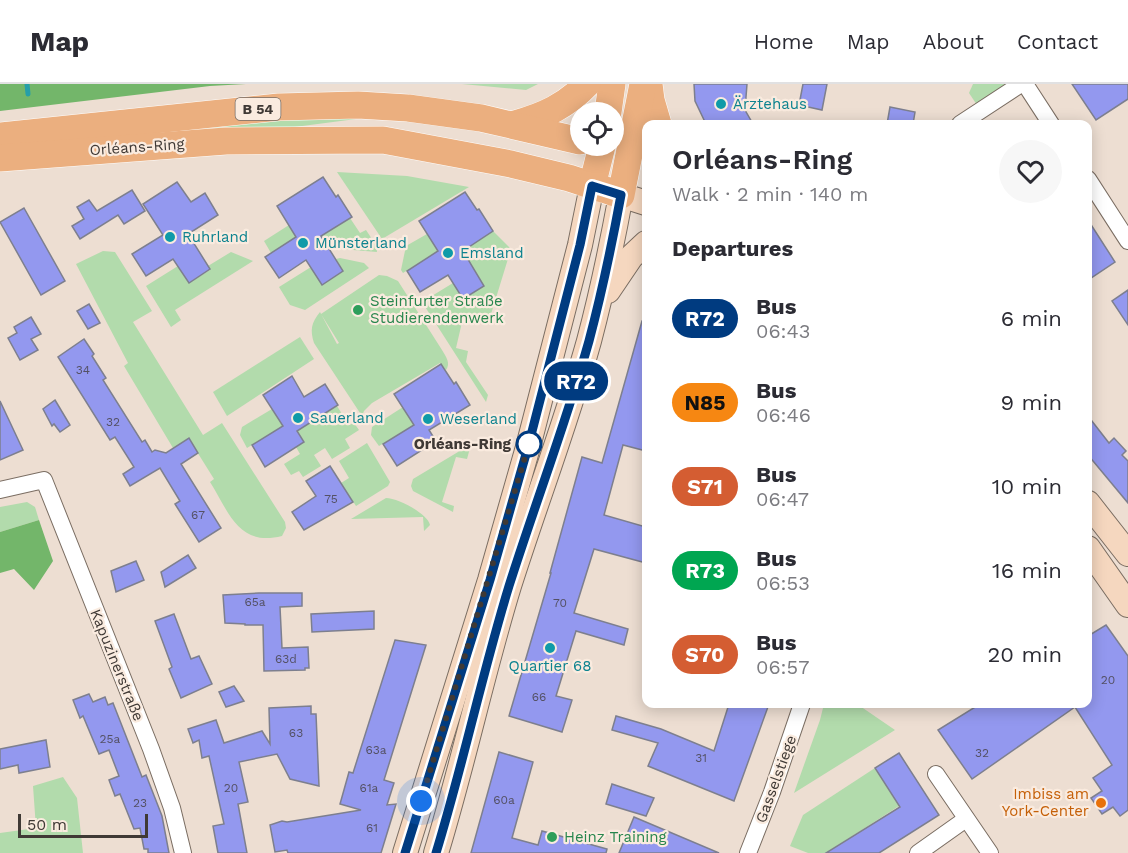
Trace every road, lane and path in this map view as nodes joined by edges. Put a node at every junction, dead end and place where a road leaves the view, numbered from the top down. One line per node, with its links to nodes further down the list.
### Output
1 (587, 84): 10 (main road, B 54)
2 (612, 84): 6 (main road)
3 (642, 84): 15 (main road)
4 (649, 84): 7 (main road)
5 (1023, 84): 8 (street); 9 (street)
6 (609, 102)
7 (657, 120)
8 (966, 120)
9 (1049, 120)
10 (515, 124): 11 (main road, Orléans-Ring / B 54); 12 (main road, Orléans-Ring)
11 (0, 136)
12 (570, 138)
13 (594, 156): 17 (main road)
14 (0, 158): 17 (main road, Orléans-Ring / B 54)
15 (638, 160): 18 (main road)
16 (1092, 185): 19 (street)
17 (592, 186): 18 (main road, B 54); 31 (main road)
18 (634, 199): 21 (main road)
19 (1128, 241)
20 (642, 247): 21 (main road)
21 (598, 305): 32 (main road)
22 (0, 490): 30 (street, Kapuzinerstraße)
23 (1092, 508): 25 (main road)
24 (1092, 554): 26 (main road)
25 (1128, 554)
26 (1128, 605)
27 (801, 708): 33 (street, Gasselstiege)
28 (936, 774): 29 (street)
29 (966, 819): 34 (street); 35 (street)
30 (183, 853)
31 (405, 853)
32 (436, 853)
33 (748, 853)
34 (918, 853)
35 (990, 853)

